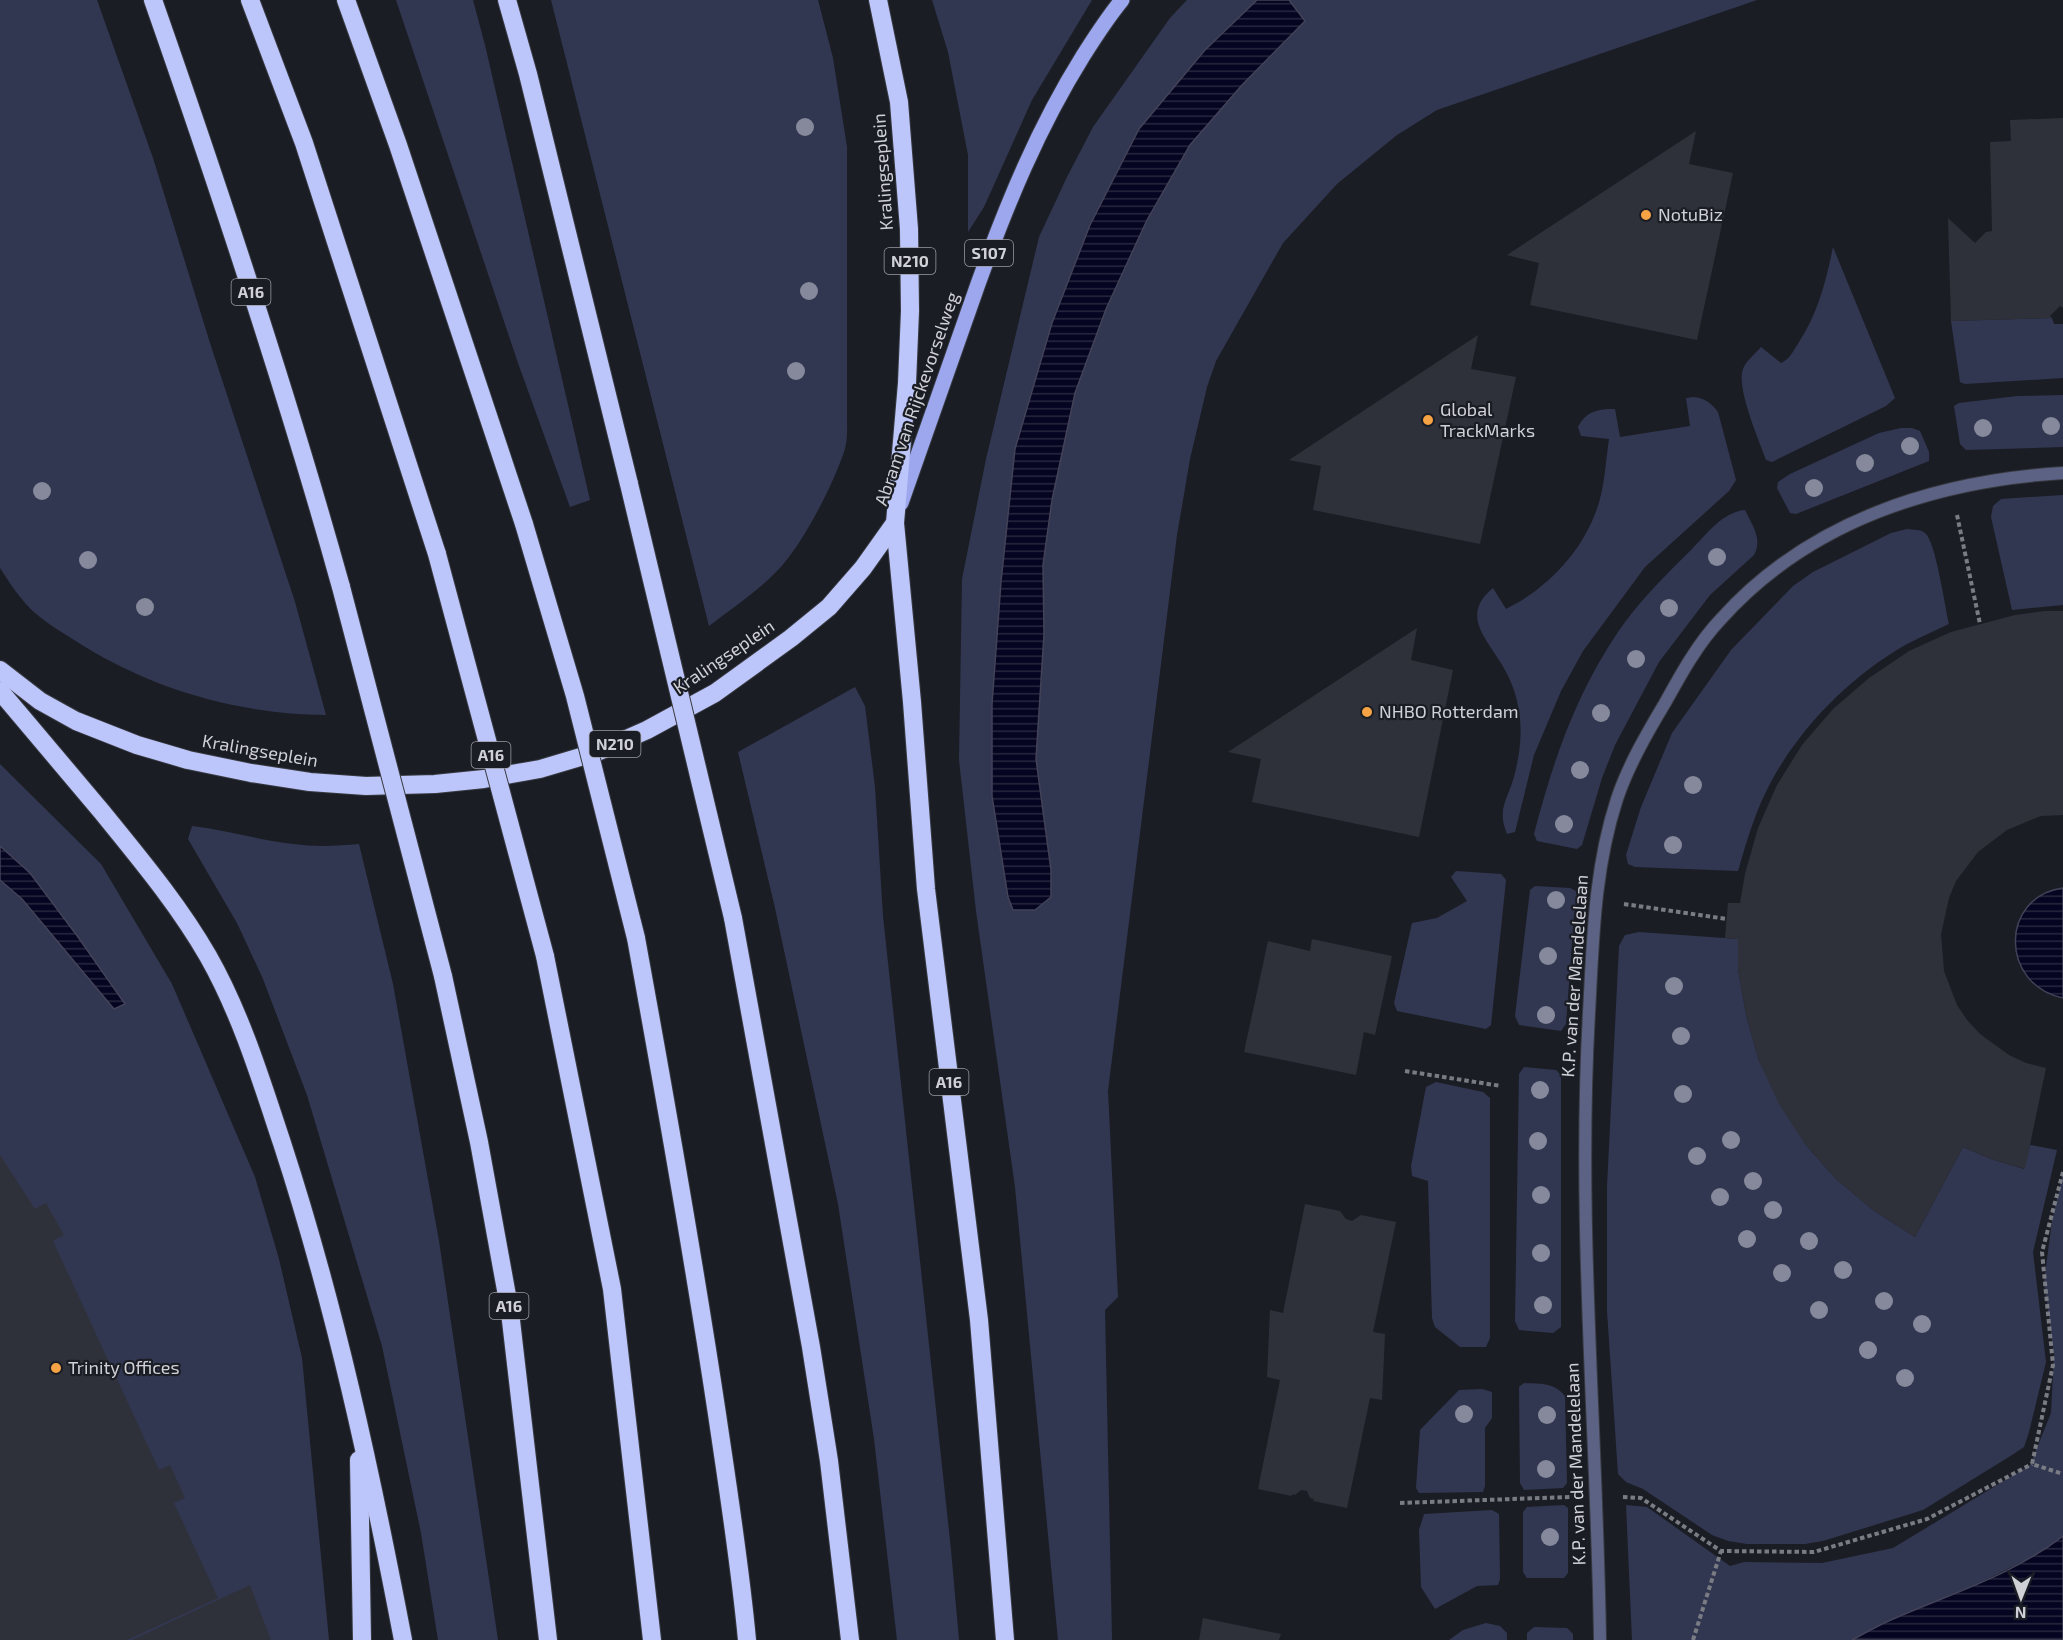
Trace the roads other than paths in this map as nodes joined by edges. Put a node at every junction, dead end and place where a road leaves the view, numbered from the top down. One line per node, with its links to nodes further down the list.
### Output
1 (153, 0): 14 (highway, A16, bridge)
2 (250, 0): 15 (highway, A16, bridge)
3 (346, 0): 16 (highway, bridge)
4 (507, 0): 17 (highway, bridge)
5 (878, 0): 8 (highway, Kralingseplein / N210)
6 (1122, 0): 8 (main road, Abram van Rijckevorselweg / S107)
7 (2063, 473): 19 (street, K.P. van der Mandelelaan)
8 (895, 523): 9 (highway, Kralingseplein / N210); 18 (highway, A16)
9 (0, 670)
10 (0, 691): 11 (highway)
11 (358, 1419): 12 (highway); 13 (highway)
12 (362, 1640)
13 (403, 1640)
14 (548, 1640)
15 (652, 1640)
16 (747, 1640)
17 (850, 1640)
18 (1005, 1640)
19 (1600, 1640)

